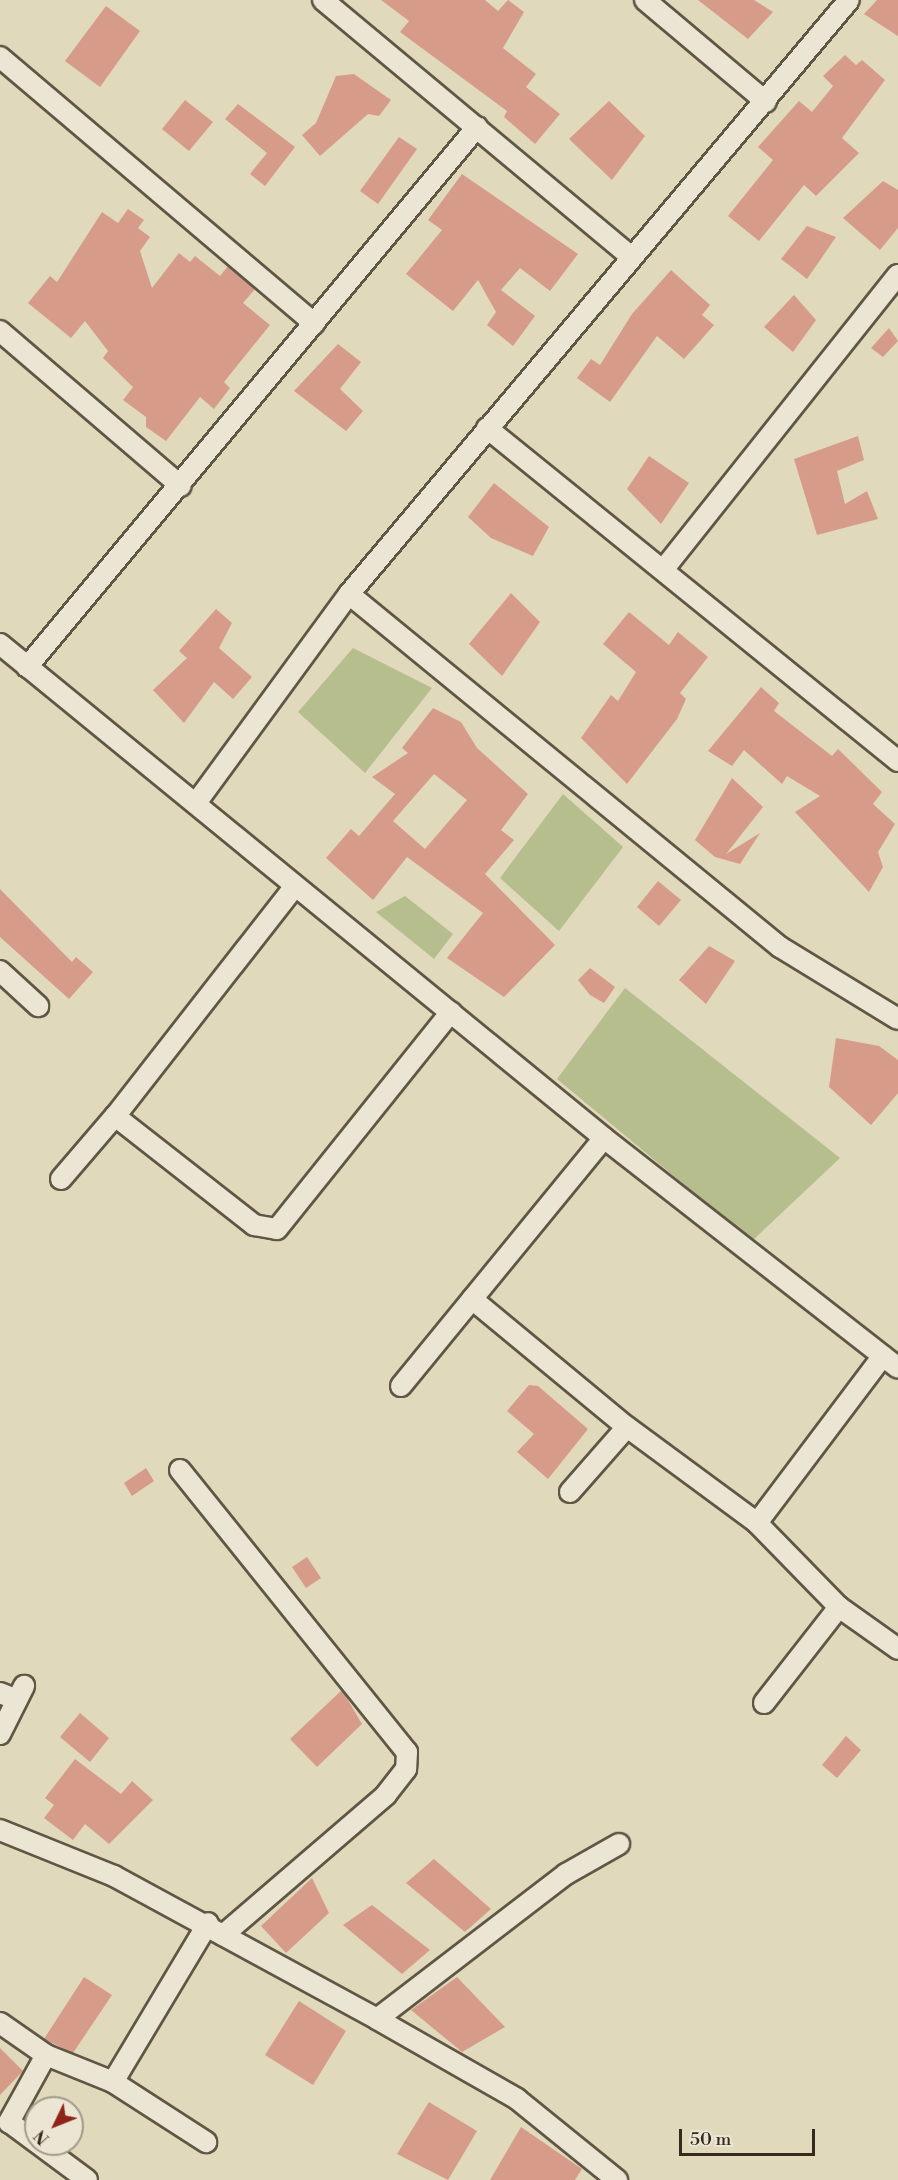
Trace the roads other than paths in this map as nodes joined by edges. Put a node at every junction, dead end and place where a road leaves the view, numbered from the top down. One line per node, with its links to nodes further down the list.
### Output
1 (323, 0): 6 (street)
2 (645, 0): 5 (street)
3 (849, 0): 5 (street)
4 (0, 57): 9 (street)
5 (765, 102): 7 (street)
6 (477, 127): 7 (street); 9 (street)
7 (632, 257): 11 (street)
8 (898, 275): 13 (street)
9 (314, 323): 12 (street)
10 (0, 330): 12 (street)
11 (487, 428): 13 (street); 14 (street)
12 (181, 486): 16 (street)
13 (663, 570): 17 (street)
14 (349, 594): 18 (street); 23 (street)
15 (0, 644): 16 (street)
16 (27, 667): 18 (street)
17 (898, 761)
18 (196, 803): 19 (street)
19 (295, 886): 22 (street); 24 (street)
20 (0, 971): 21 (street)
21 (38, 1006)
22 (451, 1012): 24 (street); 25 (street)
23 (898, 1019)
24 (115, 1116): 26 (street)
25 (604, 1138): 27 (street); 28 (street)
26 (61, 1179)
27 (472, 1299): 29 (street); 30 (street)
28 (891, 1362): 33 (street)
29 (401, 1386)
30 (627, 1427): 32 (street); 33 (street)
31 (180, 1470): 41 (street)
32 (570, 1492)
33 (757, 1523): 34 (street)
34 (838, 1607): 35 (street); 37 (street)
35 (898, 1648)
36 (14, 1693): 38 (street)
37 (764, 1703)
38 (0, 1732)
39 (0, 1830): 41 (street)
40 (619, 1844): 42 (street)
41 (216, 1929): 42 (street); 45 (street)
42 (377, 2019): 48 (street)
43 (0, 2023): 44 (street)
44 (46, 2055): 45 (street); 47 (street)
45 (114, 2082): 46 (street)
46 (206, 2142)
47 (87, 2180)
48 (617, 2180)

